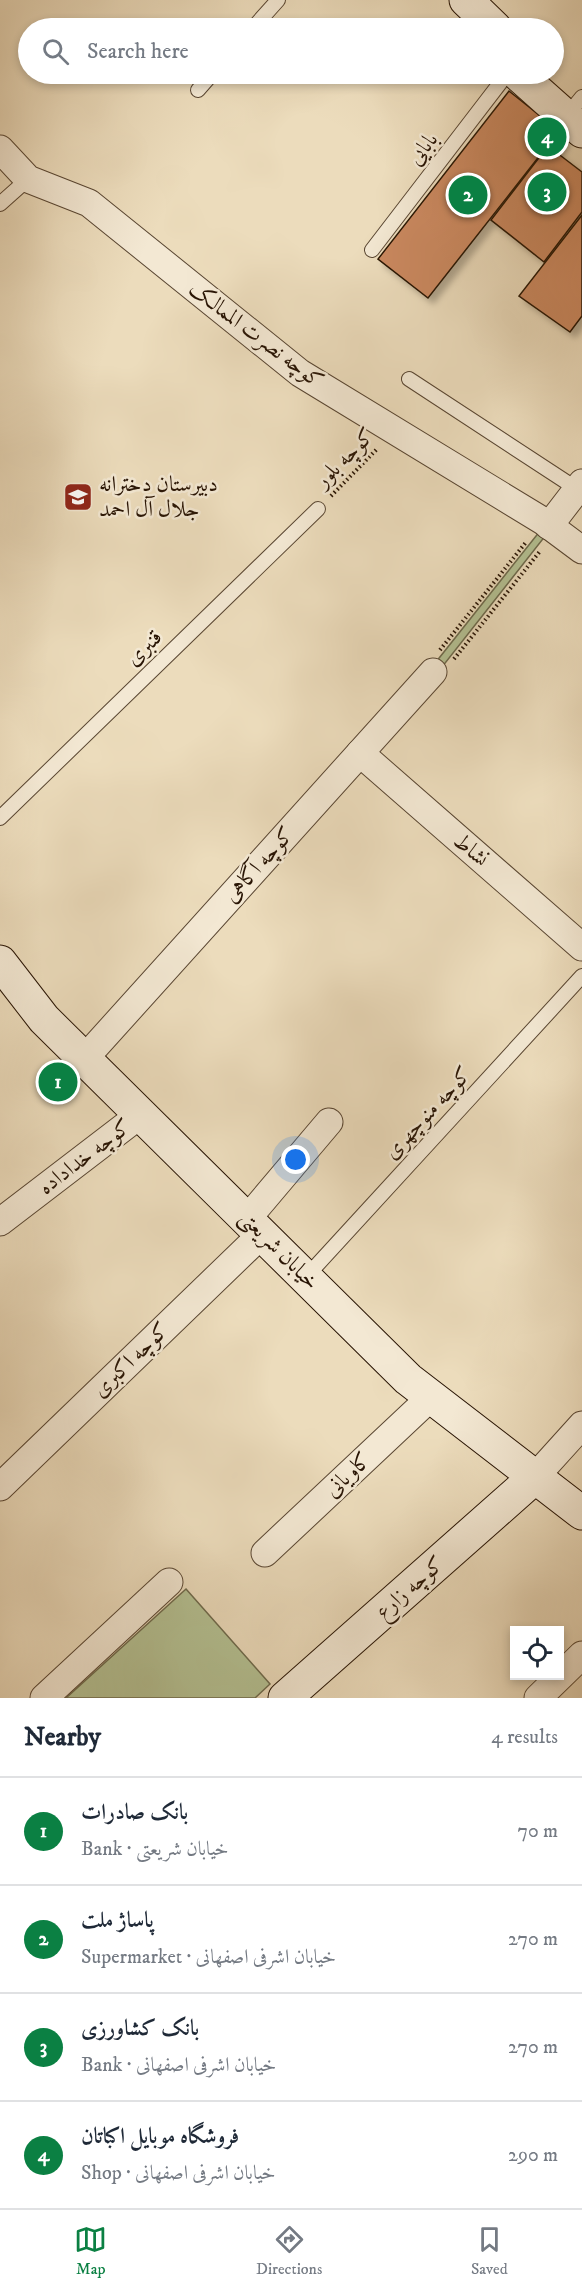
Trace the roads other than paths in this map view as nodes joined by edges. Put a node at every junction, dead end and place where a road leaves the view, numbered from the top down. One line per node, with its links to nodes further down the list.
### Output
1 (278, 0): 4 (lane)
2 (445, 0): 5 (main road)
3 (466, 0): 6 (main road)
4 (262, 18)
5 (463, 18)
6 (485, 18)
7 (204, 84): 11 (lane)
8 (499, 84): 16 (lane, بابایی)
9 (534, 84): 12 (main road)
10 (550, 84): 12 (main road)
11 (198, 90)
12 (580, 113)
13 (0, 148): 14 (street, کوچه نصرت الممالک)
14 (28, 179): 15 (lane); 20 (street, کوچه نصرت الممالک)
15 (0, 204)
16 (372, 250)
17 (409, 379): 18 (lane)
18 (580, 486): 20 (street)
19 (318, 509): 24 (lane, قنبری)
20 (550, 526): 21 (street, کوچه نصرت الممالک)
21 (582, 550)
22 (433, 672): 23 (street, کوچه آگاهی)
23 (360, 753): 25 (street, نشاط); 28 (street, کوچه آگاهی)
24 (0, 818)
25 (582, 947)
26 (0, 962): 28 (main road, خیابان شریعتی)
27 (582, 976): 33 (lane, کوچه منوچهری)
28 (85, 1058): 29 (main road, خیابان شریعتی)
29 (141, 1114): 31 (street, کوچه خداداده); 32 (main road, خیابان شریعتی)
30 (329, 1122): 32 (street, کوچه اکبری)
31 (0, 1222)
32 (255, 1226): 33 (main road, خیابان شریعتی); 37 (street, کوچه اکبری)
33 (306, 1277): 34 (main road, خیابان شریعتی)
34 (431, 1396): 36 (main road, خیابان شریعتی); 39 (street, کاویانی)
35 (582, 1425): 36 (street)
36 (535, 1477): 38 (main road, خیابان شریعتی); 43 (main road, کوچه زارع)
37 (0, 1487)
38 (582, 1513)
39 (265, 1553)
40 (170, 1582): 42 (street)
41 (582, 1655): 44 (street)
42 (44, 1698)
43 (285, 1698)
44 (538, 1698)

